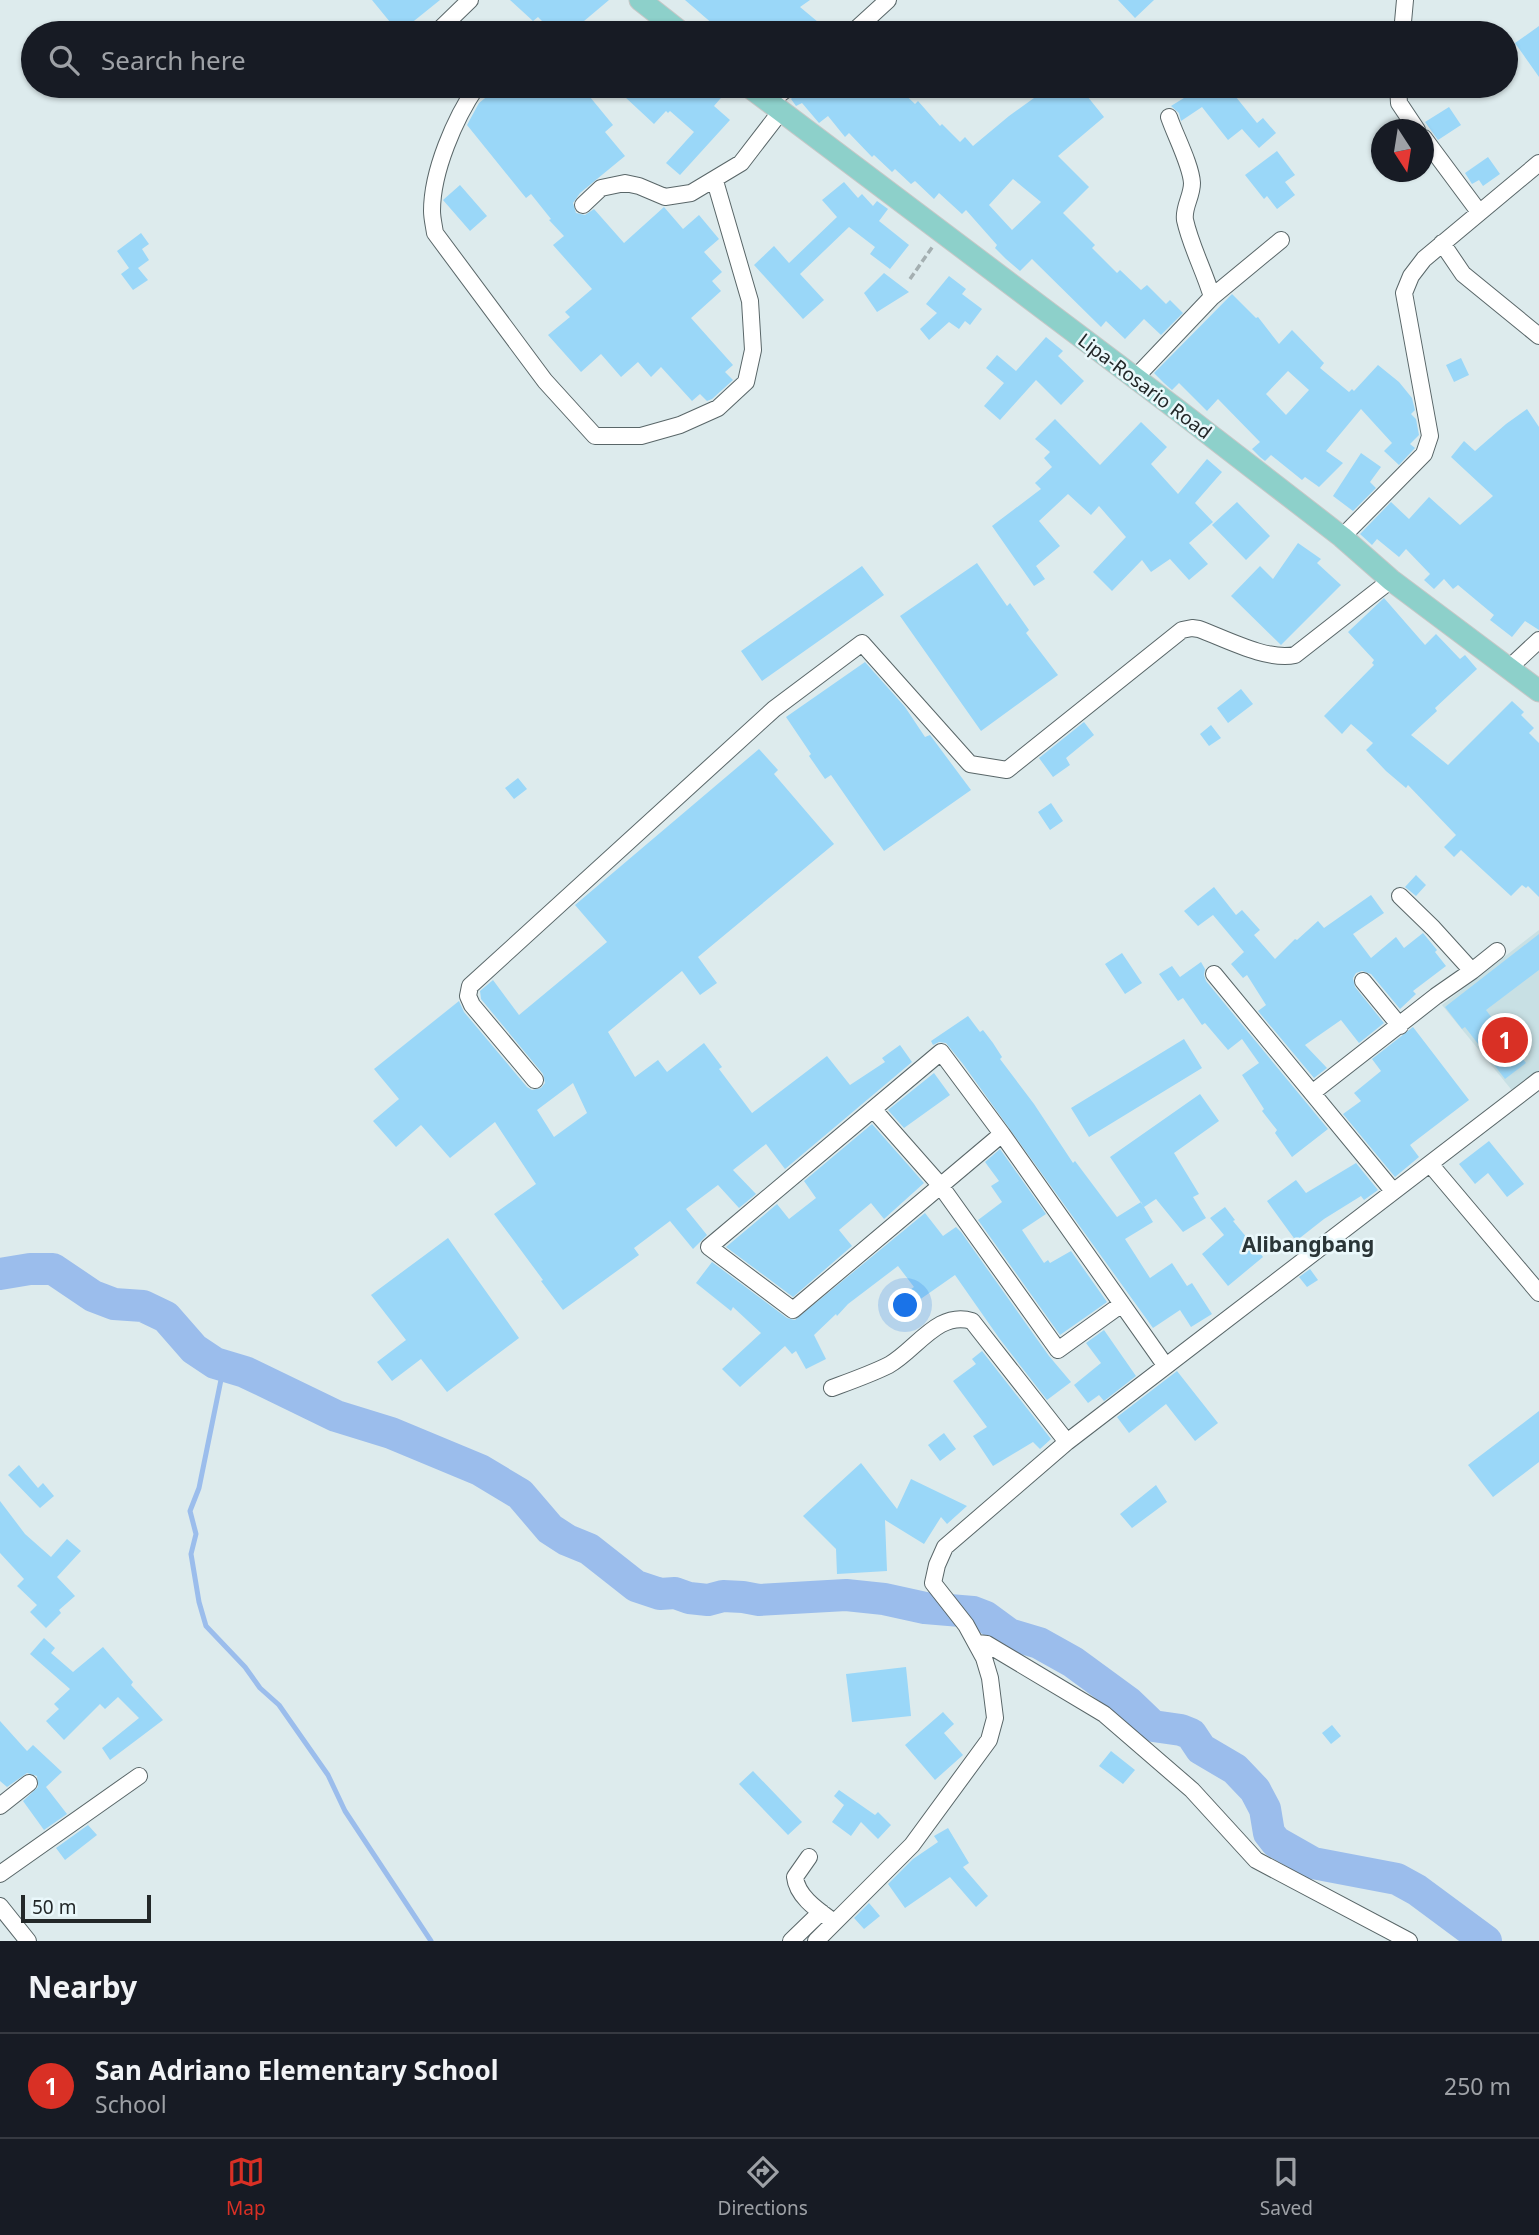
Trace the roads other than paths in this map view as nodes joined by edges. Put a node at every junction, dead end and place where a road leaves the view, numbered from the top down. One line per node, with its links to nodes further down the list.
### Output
1 (470, 0): 5 (street)
2 (640, 0): 6 (main road)
3 (888, 0): 7 (street)
4 (1405, 0): 8 (street)
5 (448, 21)
6 (666, 21)
7 (865, 21)
8 (1403, 21)
9 (471, 98): 18 (street)
10 (764, 98): 13 (main road, Lipa-Rosario Road)
11 (782, 98): 13 (street)
12 (1399, 98): 15 (street)
13 (776, 107): 18 (street); 25 (main road, Lipa-Rosario Road)
14 (1169, 117): 23 (street)
15 (1410, 119)
16 (1434, 153): 20 (street)
17 (1539, 163): 20 (street)
18 (715, 181): 19 (street)
19 (583, 205)
20 (1479, 212): 22 (street)
21 (1281, 240): 23 (street)
22 (1442, 243): 24 (street); 26 (street)
23 (1212, 297): 25 (street)
24 (1539, 336)
25 (1135, 378): 26 (main road, Lipa-Rosario Road)
26 (1342, 537): 27 (main road, Lipa-Rosario Road)
27 (1391, 580): 29 (main road, Lipa-Rosario Road); 37 (street)
28 (1539, 640): 29 (street)
29 (1509, 668): 30 (main road, Lipa-Rosario Road)
30 (1539, 691)
31 (1400, 896): 33 (street)
32 (1497, 951): 33 (street)
33 (1472, 971): 36 (street)
34 (1214, 974): 39 (street)
35 (1363, 981): 36 (street)
36 (1400, 1026): 39 (street)
37 (535, 1080)
38 (1539, 1080): 42 (street)
39 (1312, 1093): 44 (street)
40 (873, 1109): 41 (street); 43 (street); 43 (street)
41 (1002, 1134): 43 (street); 46 (street)
42 (1430, 1164): 44 (street); 45 (street)
43 (940, 1185): 46 (street)
44 (1393, 1191): 47 (street)
45 (1539, 1293)
46 (1122, 1304): 47 (street)
47 (1166, 1365): 49 (street)
48 (832, 1388): 49 (street)
49 (1067, 1442): 50 (street)
50 (977, 1643): 59 (street); 63 (street)
51 (139, 1776): 55 (street)
52 (29, 1783): 53 (street)
53 (0, 1806)
54 (809, 1857): 57 (street)
55 (0, 1874)
56 (0, 1906): 58 (street)
57 (821, 1912): 59 (street); 61 (street)
58 (7, 1923): 60 (street)
59 (834, 1923): 62 (street)
60 (28, 1941)
61 (791, 1941)
62 (816, 1941)
63 (1409, 1941)

